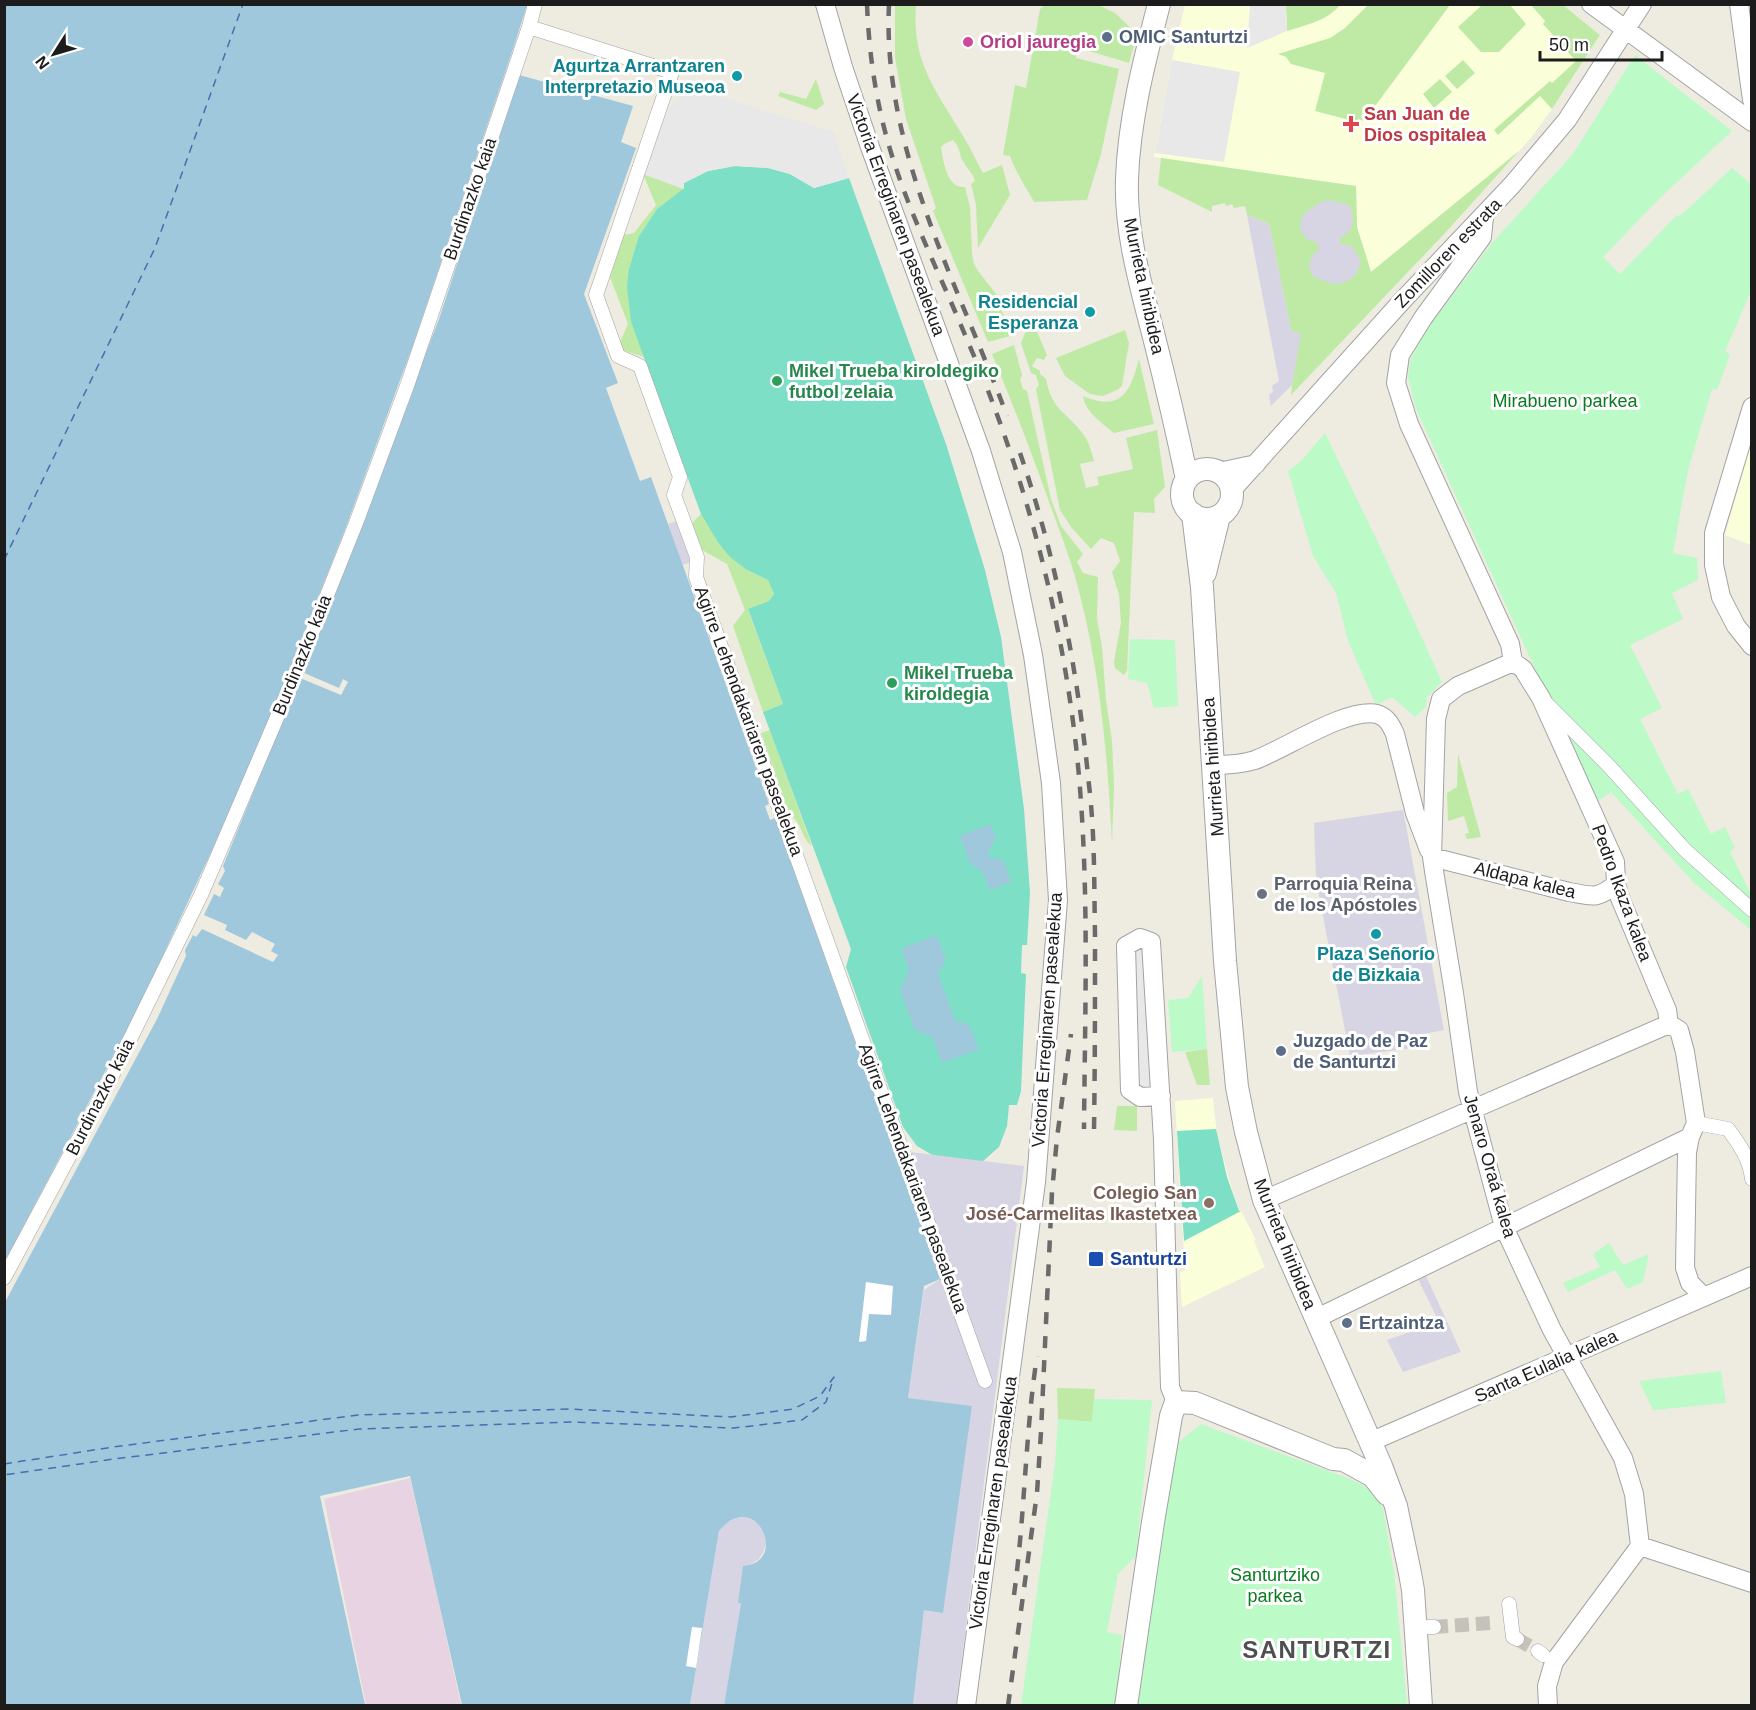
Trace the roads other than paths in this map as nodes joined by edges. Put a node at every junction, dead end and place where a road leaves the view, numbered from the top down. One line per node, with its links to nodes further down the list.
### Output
1 (535, 4): 7 (street, Burdinazko kaia)
2 (825, 4): 50 (street, Victoria Erreginaren pasealekua)
3 (1159, 4): 13 (street, Murrieta hiribidea)
4 (1591, 4): 8 (street)
5 (1642, 4): 8 (street, Zomilloren estrata)
6 (1740, 4): 9 (street)
7 (529, 27): 37 (street, Burdinazko kaia); 41 (street, Agirre Lehendakariaren pasealekua)
8 (1626, 30): 10 (street); 11 (street, Zomilloren estrata)
9 (1752, 100)
10 (1750, 117)
11 (1484, 217): 14 (street, Zomilloren estrata); 22 (street, Pedro Ikaza kalea)
12 (1752, 407): 21 (street)
13 (1176, 425): 15 (street, Murrieta hiribidea); 16 (street, Murrieta hiribidea)
14 (1256, 464): 15 (street); 17 (street, Zomilloren estrata)
15 (1213, 471): 16 (street); 17 (street)
16 (1187, 479): 18 (street)
17 (1231, 491): 19 (street)
18 (1193, 514): 19 (street); 20 (street, Murrieta hiribidea)
19 (1219, 516): 20 (street, Murrieta hiribidea)
20 (1202, 587): 24 (street, Murrieta hiribidea)
21 (1752, 646)
22 (1513, 662): 23 (street, Pedro Ikaza kalea); 25 (street, Jenaro Oraá kalea)
23 (1541, 698): 26 (street, Pedro Ikaza kalea); 27 (street, Pedro Ikaza kalea)
24 (1214, 765): 25 (street, Jenaro Oraá kalea); 34 (street, Murrieta hiribidea)
25 (1432, 857): 26 (street, Aldapa kalea); 30 (street, Jenaro Oraá kalea)
26 (1616, 884): 28 (street, Pedro Ikaza kalea)
27 (1752, 910)
28 (1669, 1024): 30 (street); 31 (street, Pedro Ikaza kalea)
29 (1161, 1096): 29 (street); 42 (street)
30 (1473, 1109): 34 (street); 35 (street, Jenaro Oraá kalea)
31 (1693, 1130): 32 (street); 35 (street); 38 (street, Pedro Ikaza kalea)
32 (1747, 1145): 33 (street)
33 (1752, 1179)
34 (1264, 1200): 39 (street, Murrieta hiribidea)
35 (1504, 1227): 39 (street); 40 (street, Jenaro Oraá kalea)
36 (1752, 1276): 38 (street, Santa Eulalia kalea)
37 (4, 1278)
38 (1703, 1296): 40 (street, Santa Eulalia kalea)
39 (1315, 1319): 43 (street, Murrieta hiribidea)
40 (1568, 1356): 43 (street, Santa Eulalia kalea); 46 (street, Jenaro Oraá kalea)
41 (985, 1381)
42 (1176, 1402): 44 (street); 51 (street)
43 (1370, 1442): 44 (street, Santa Eulalia kalea); 45 (street, Murrieta hiribidea)
44 (1344, 1460): 45 (street)
45 (1396, 1506): 52 (street, Murrieta hiribidea)
46 (1640, 1546): 47 (street); 53 (street)
47 (1752, 1583)
48 (1509, 1604): 49 (street)
49 (1517, 1639)
50 (966, 1706)
51 (1126, 1706)
52 (1421, 1706)
53 (1548, 1706)

